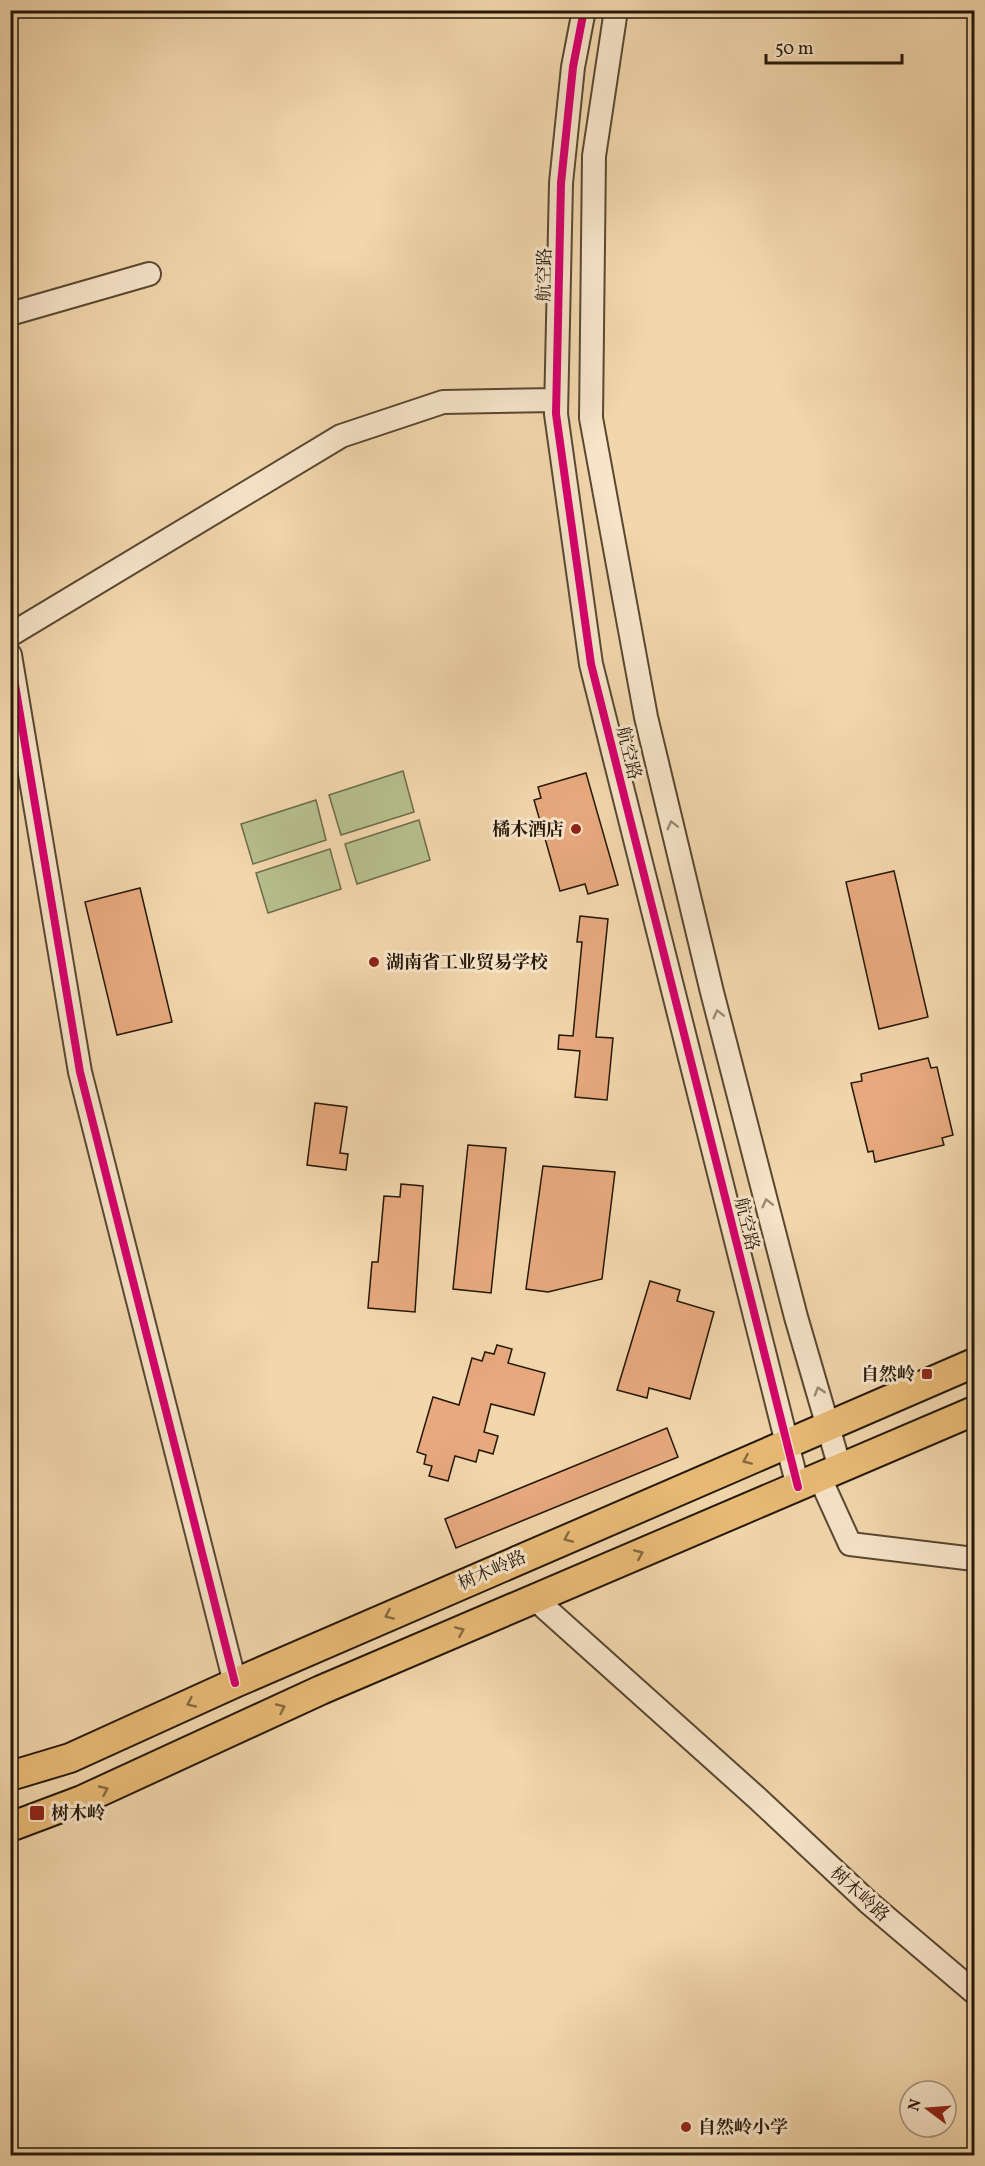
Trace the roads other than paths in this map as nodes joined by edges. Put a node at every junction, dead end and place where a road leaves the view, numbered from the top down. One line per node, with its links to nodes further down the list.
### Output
1 (584, 10): 4 (street, 航空路)
2 (616, 10): 3 (street, 航空路)
3 (606, 61): 4 (street); 8 (street, 航空路)
4 (573, 67): 7 (street, 航空路)
5 (149, 274): 6 (street)
6 (10, 314)
7 (556, 407): 8 (street); 9 (street); 14 (street, 航空路)
8 (591, 418): 13 (street, 航空路, one-way to 8)
9 (10, 634)
10 (10, 655): 18 (street)
11 (975, 1363): 13 (main road, 树木岭路)
12 (975, 1411): 15 (main road)
13 (829, 1425): 14 (main road, 树木岭路); 15 (street, 航空路)
14 (786, 1443): 15 (street, 航空路); 18 (main road, 树木岭路, one-way to 18)
15 (819, 1477): 16 (street); 17 (main road, one-way to 15)
16 (975, 1559)
17 (534, 1599): 20 (main road, one-way to 17); 21 (street, 树木岭路)
18 (235, 1683): 19 (main road, 树木岭路, one-way to 19)
19 (10, 1776)
20 (10, 1827)
21 (975, 1992)

